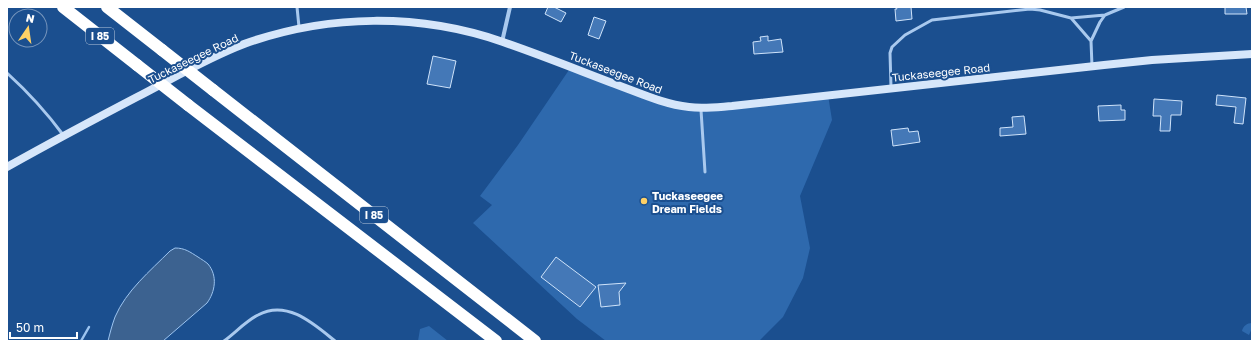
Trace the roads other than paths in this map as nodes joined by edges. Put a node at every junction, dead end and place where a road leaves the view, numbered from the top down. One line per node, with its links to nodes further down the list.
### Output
1 (63, 7): 21 (highway, I 85, bridge)
2 (107, 7): 22 (highway, I 85, bridge)
3 (297, 7): 8 (lane)
4 (510, 7): 10 (street)
5 (1124, 7): 6 (lane)
6 (1105, 16): 7 (lane); 9 (lane)
7 (1072, 18): 9 (lane); 14 (lane)
8 (299, 29): 10 (street, Tuckaseegee Road); 16 (street, Tuckaseegee Road)
9 (1091, 41): 12 (lane)
10 (502, 42): 15 (street, Tuckaseegee Road)
11 (1252, 54): 12 (street, Tuckaseegee Road)
12 (1092, 66): 14 (street, Tuckaseegee Road)
13 (7, 73): 16 (lane)
14 (891, 88): 15 (street, Tuckaseegee Road)
15 (701, 108): 18 (lane)
16 (64, 136): 17 (street, Tuckaseegee Road)
17 (7, 167)
18 (705, 172)
19 (224, 341): 20 (lane)
20 (335, 341)
21 (496, 341)
22 (535, 341)

